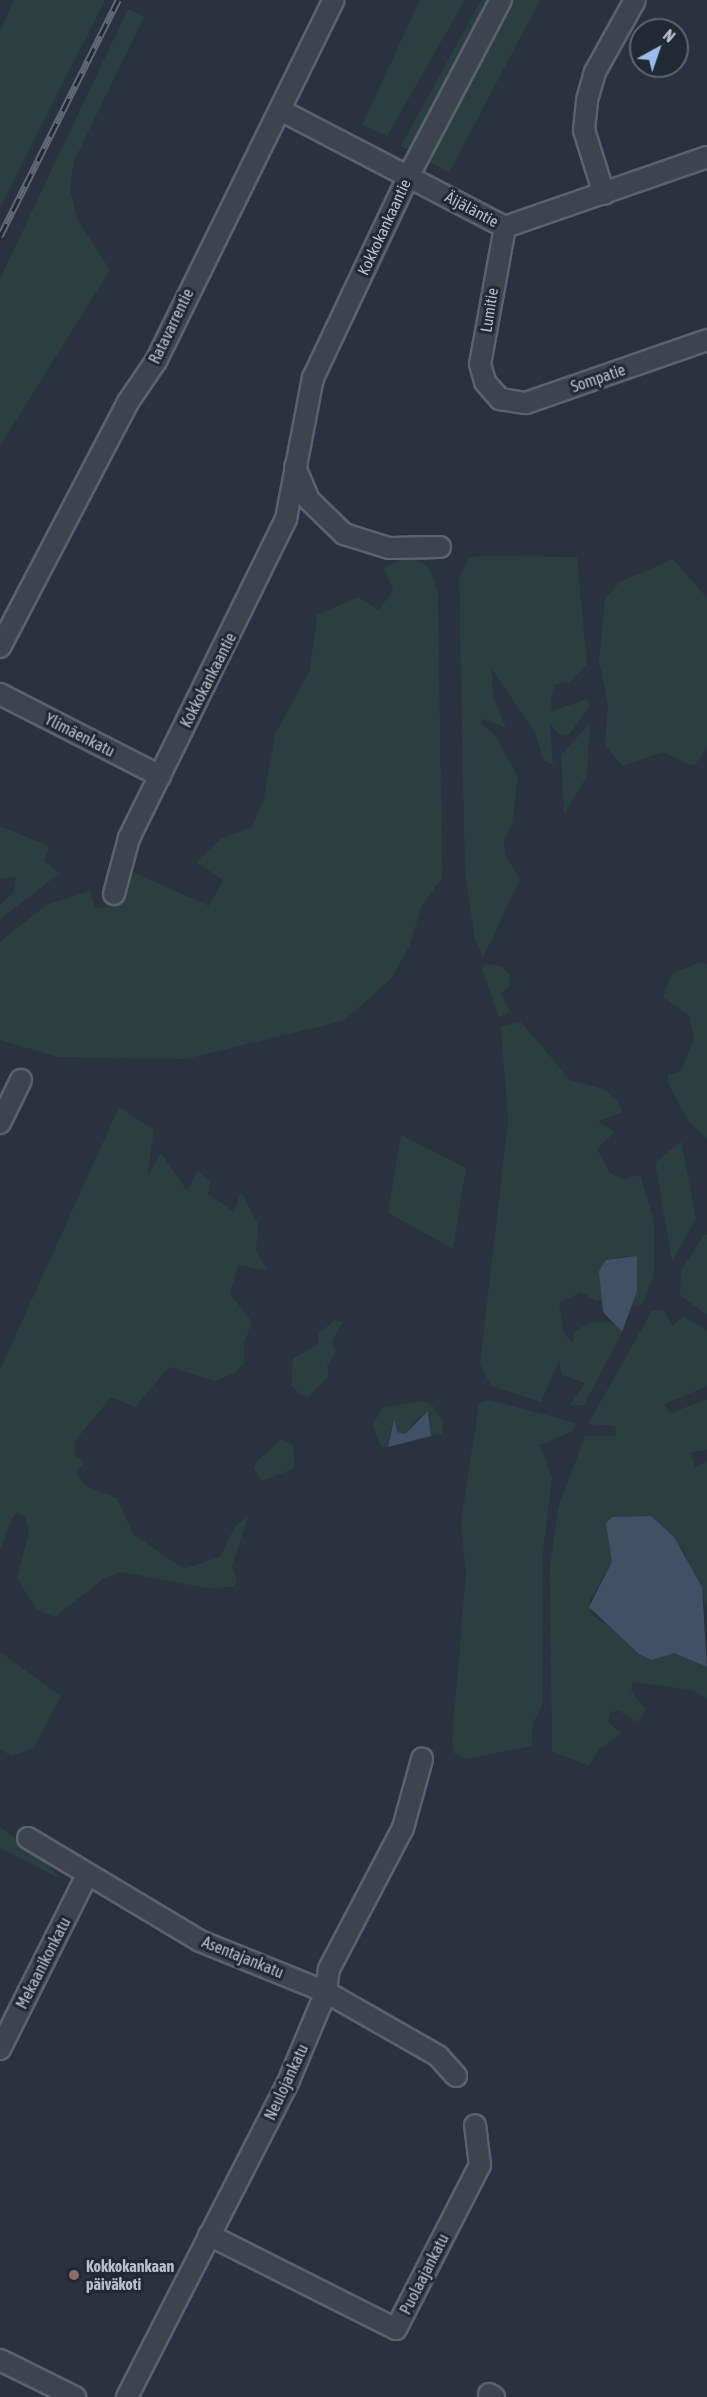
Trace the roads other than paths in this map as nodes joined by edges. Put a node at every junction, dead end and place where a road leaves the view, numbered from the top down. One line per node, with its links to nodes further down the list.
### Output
1 (334, 0): 4 (street, Ratavarrentie)
2 (501, 0): 6 (street, Kokkokankaantie)
3 (635, 0): 7 (street)
4 (282, 111): 6 (street, Äijäläntie); 13 (street, Ratavarrentie)
5 (707, 157): 7 (street, Äijäläntie)
6 (409, 175): 8 (street, Äijäläntie); 11 (street, Kokkokankaantie)
7 (604, 194): 8 (street, Äijäläntie)
8 (505, 227): 10 (street, Lumitie)
9 (707, 340): 10 (street, Sompatie)
10 (490, 392)
11 (295, 465): 12 (street); 15 (street, Kokkokankaantie)
12 (440, 547)
13 (0, 647)
14 (0, 694): 15 (street, Ylimäenkatu)
15 (160, 776): 16 (street, Kokkokankaantie)
16 (114, 894)
17 (21, 1080): 18 (street)
18 (0, 1123)
19 (422, 1759): 22 (street, Neulojankatu)
20 (28, 1838): 21 (street, Asentajankatu)
21 (86, 1877): 22 (street, Asentajankatu); 23 (street, Mekaanikonkatu)
22 (326, 1992): 24 (street, Asentajankatu); 26 (street, Neulojankatu)
23 (0, 2049)
24 (456, 2076)
25 (475, 2125): 26 (street, Puolaajankatu)
26 (209, 2235): 29 (street, Neulojankatu)
27 (0, 2360): 28 (street)
28 (75, 2397)
29 (127, 2397)

